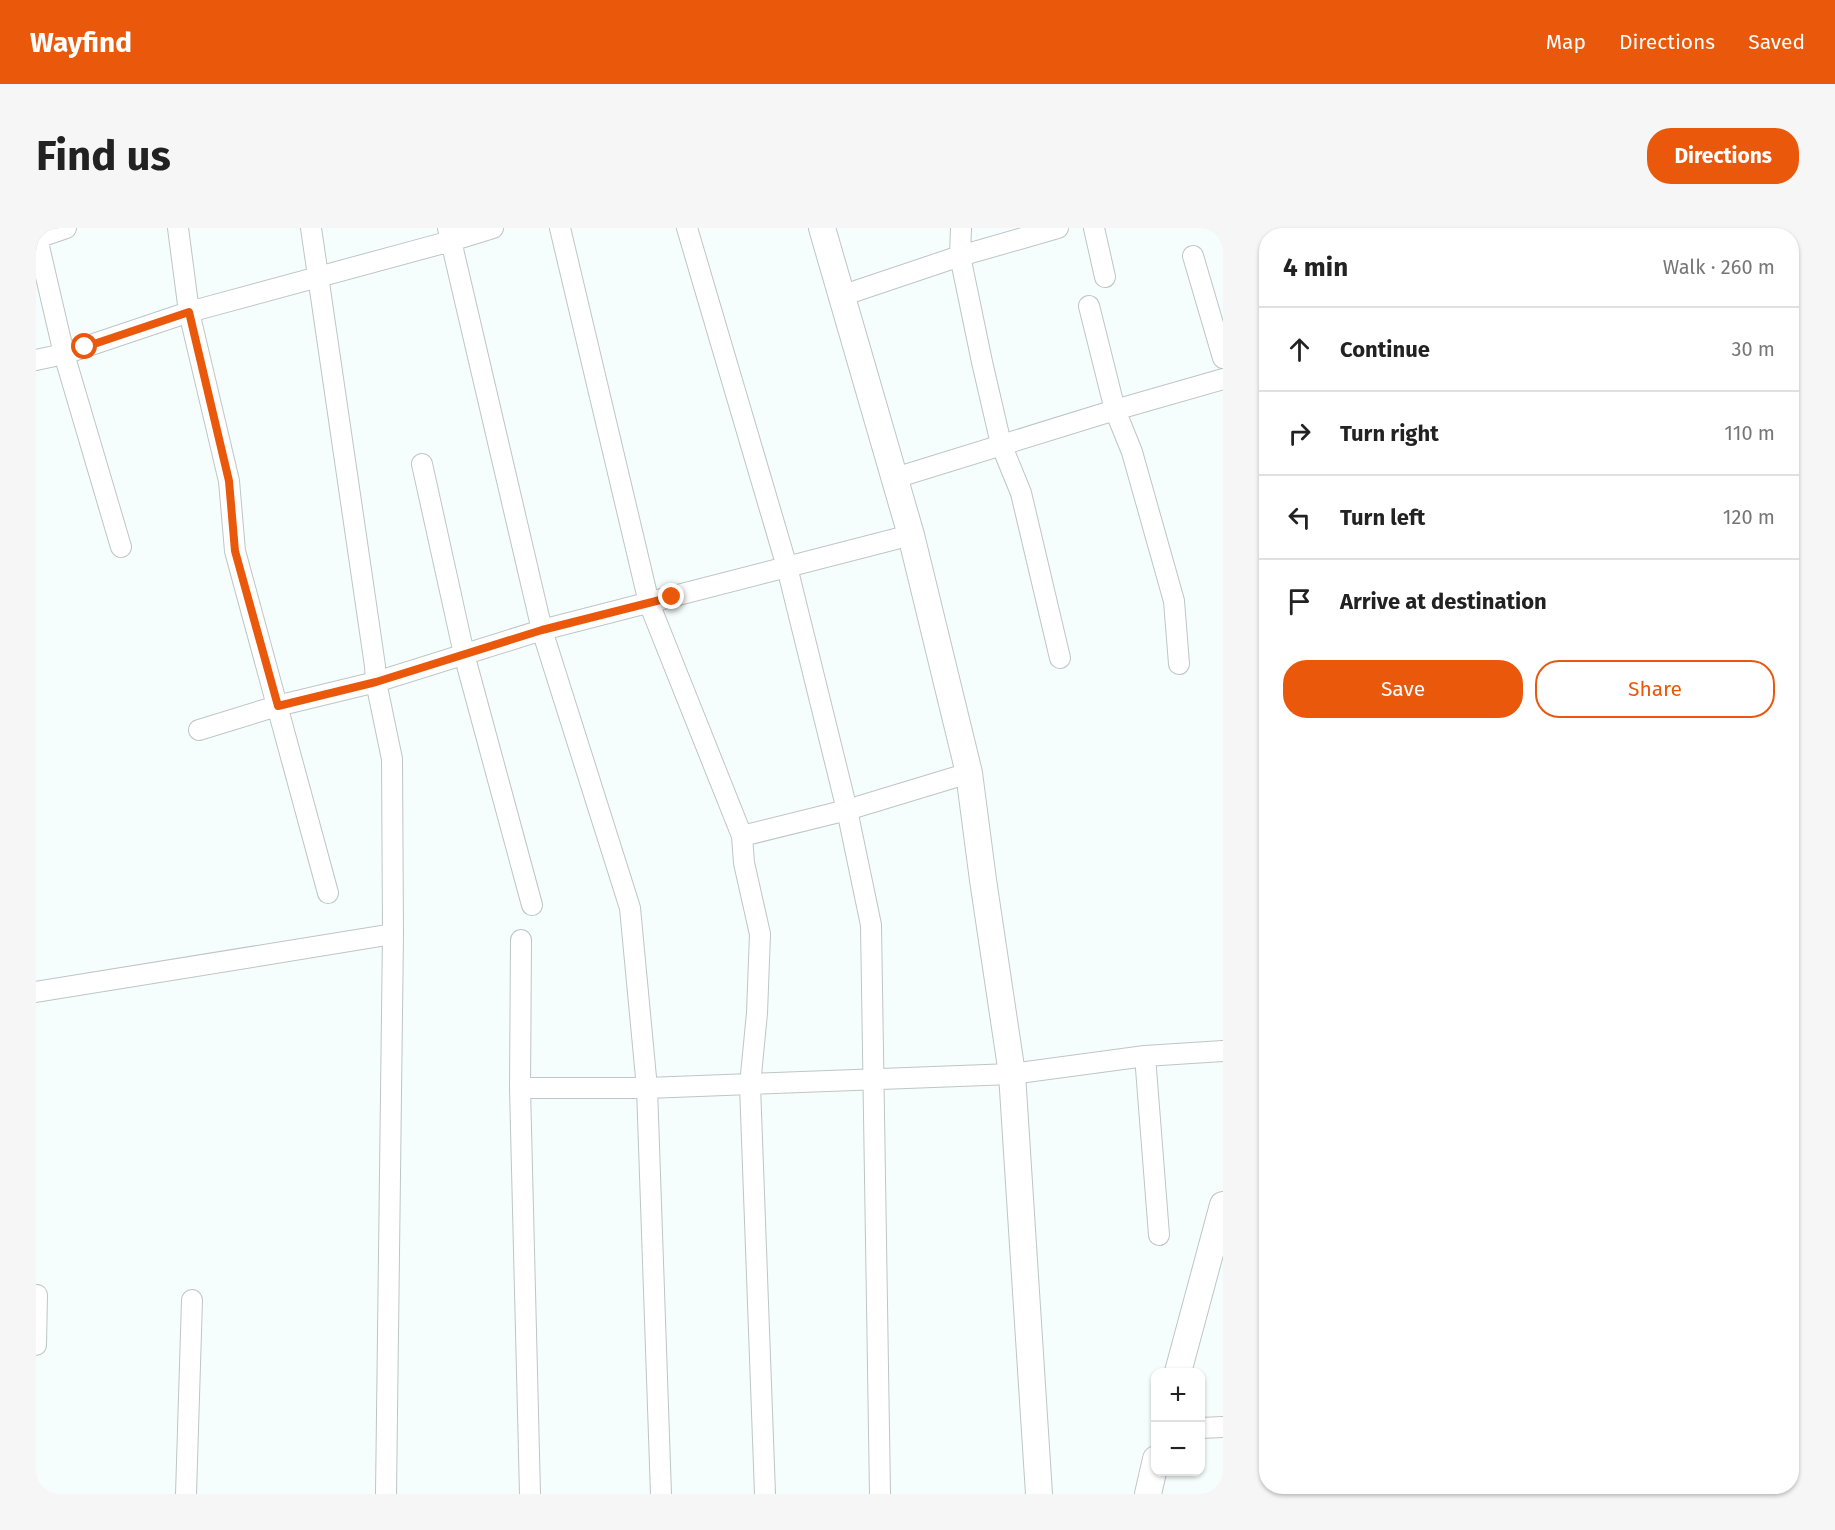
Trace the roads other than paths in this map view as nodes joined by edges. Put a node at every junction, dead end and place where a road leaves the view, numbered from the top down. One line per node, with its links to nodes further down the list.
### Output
1 (66, 228): 19 (street)
2 (178, 228): 18 (street)
3 (311, 228): 14 (street)
4 (493, 228): 11 (street)
5 (560, 228): 30 (street)
6 (687, 228): 29 (street)
7 (822, 228): 16 (street)
8 (961, 228): 12 (street)
9 (1058, 228): 12 (street)
10 (1094, 228): 15 (street)
11 (449, 235): 14 (street); 31 (street)
12 (960, 255): 16 (street); 24 (street)
13 (1193, 256): 20 (street)
14 (318, 276): 18 (street); 35 (street)
15 (1105, 278)
16 (841, 296): 26 (street)
17 (1089, 306): 23 (street)
18 (189, 312): 19 (street); 36 (street)
19 (64, 354): 21 (street); 28 (street)
20 (1223, 358)
21 (36, 360)
22 (1223, 379): 23 (street)
23 (1115, 410): 24 (street); 34 (street)
24 (1001, 444): 26 (street); 33 (street)
25 (422, 464): 32 (street)
26 (895, 478): 27 (street)
27 (911, 535): 29 (street); 38 (street)
28 (121, 547)
29 (787, 567): 30 (street); 39 (street)
30 (650, 603): 31 (street); 40 (street)
31 (542, 630): 32 (street); 52 (street)
32 (464, 654): 35 (street); 42 (street)
33 (1060, 657)
34 (1179, 664)
35 (376, 682): 36 (street); 43 (street)
36 (278, 706): 37 (street); 41 (street)
37 (199, 730)
38 (969, 773): 39 (street); 48 (street)
39 (847, 810): 40 (street); 49 (street)
40 (742, 836): 50 (street)
41 (328, 893)
42 (532, 905)
43 (393, 934): 45 (street); 63 (street)
44 (520, 940): 51 (street)
45 (36, 992)
46 (1223, 1051): 47 (street)
47 (1145, 1056): 48 (street); 54 (street)
48 (1012, 1074): 49 (street); 68 (street)
49 (874, 1080): 50 (street); 67 (street)
50 (750, 1085): 52 (street); 66 (street)
51 (520, 1088): 52 (street); 64 (street)
52 (646, 1088): 65 (street)
53 (1223, 1205): 58 (street)
54 (1159, 1235)
55 (37, 1295): 57 (street)
56 (192, 1300): 62 (street)
57 (36, 1345)
58 (1179, 1368)
59 (1223, 1427): 60 (street)
60 (1205, 1428)
61 (1152, 1476): 69 (street)
62 (186, 1494)
63 (386, 1494)
64 (530, 1494)
65 (661, 1494)
66 (765, 1494)
67 (880, 1494)
68 (1039, 1494)
69 (1148, 1494)

